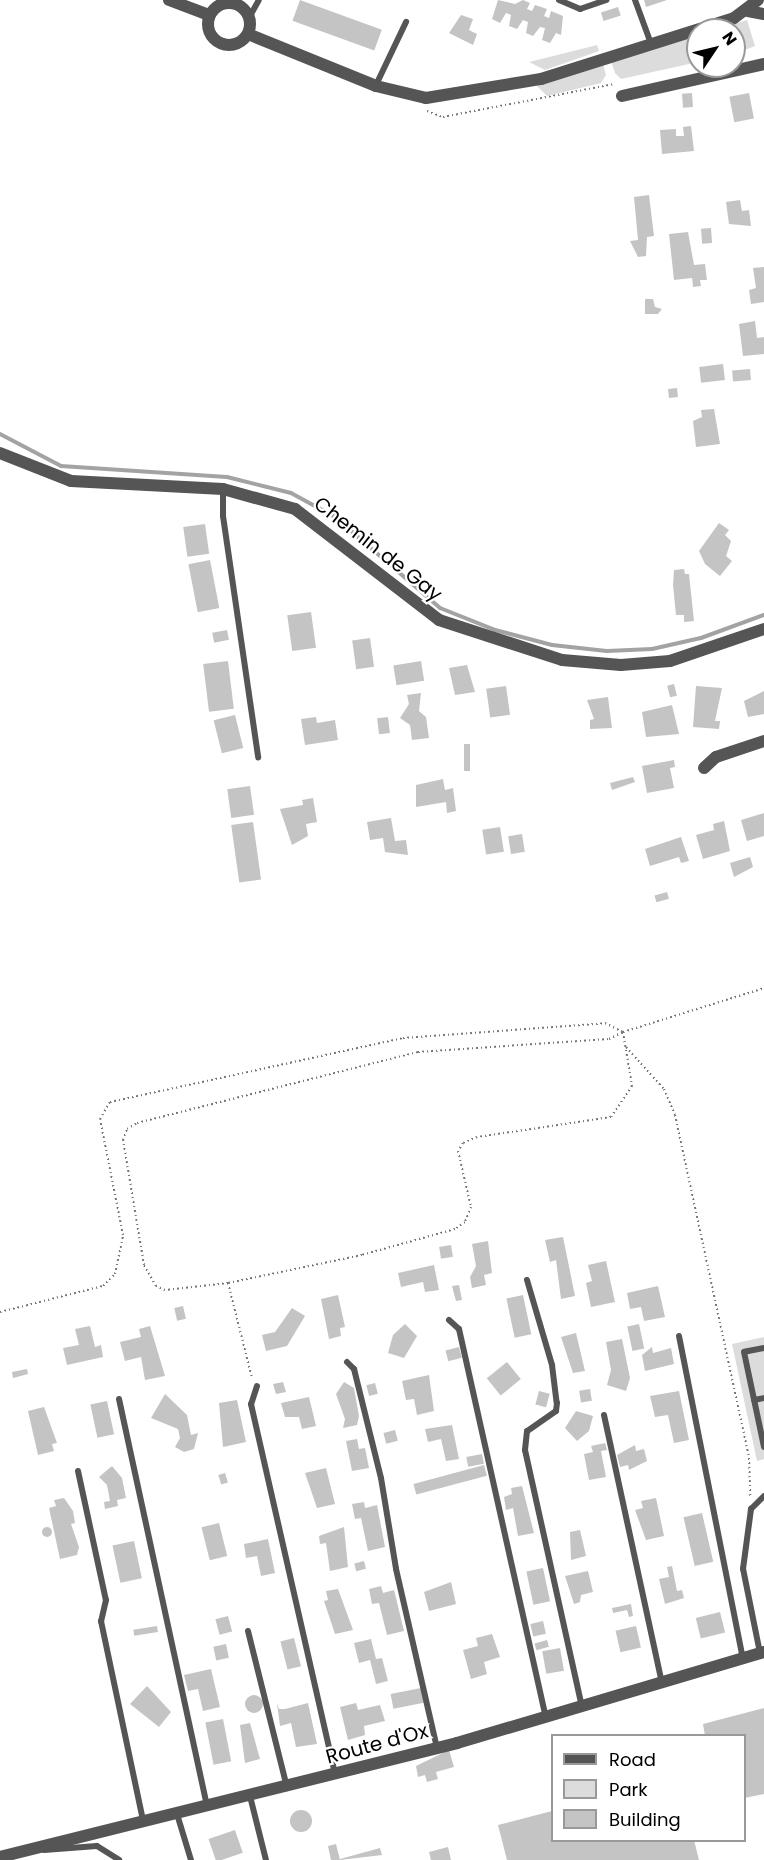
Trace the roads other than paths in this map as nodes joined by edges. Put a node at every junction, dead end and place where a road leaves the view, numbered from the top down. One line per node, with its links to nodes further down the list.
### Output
1 (169, 0): 9 (street)
2 (259, 0): 10 (lane)
3 (559, 0): 4 (lane)
4 (606, 0)
5 (635, 0): 15 (lane)
6 (758, 0): 7 (street)
7 (748, 11): 8 (street); 11 (street)
8 (764, 14)
9 (209, 15): 10 (street); 14 (street)
10 (250, 16): 14 (street)
11 (730, 18)
12 (406, 22): 19 (lane)
13 (686, 33): 15 (street)
14 (249, 34): 19 (street)
15 (650, 41): 19 (street)
16 (764, 63): 17 (street)
17 (746, 66)
18 (689, 78): 20 (street)
19 (376, 86)
20 (622, 96)
21 (0, 453): 22 (street, Chemin de Gay)
22 (223, 489): 23 (street, Chemin de Gay); 25 (lane)
23 (764, 628)
24 (764, 741): 26 (street)
25 (258, 757)
26 (705, 768)
27 (527, 1280): 44 (lane)
28 (449, 1320): 45 (lane)
29 (679, 1336): 42 (lane)
30 (764, 1348): 35 (lane)
31 (347, 1362): 46 (lane)
32 (258, 1386): 47 (lane)
33 (764, 1398): 35 (lane)
34 (119, 1399): 50 (lane)
35 (754, 1400): 37 (lane)
36 (603, 1415): 43 (lane)
37 (764, 1447)
38 (78, 1471): 52 (lane)
39 (764, 1496): 41 (lane)
40 (248, 1631): 48 (lane)
41 (763, 1653): 42 (street, Route d'Ox)
42 (744, 1659): 43 (street, Route d'Ox)
43 (662, 1684): 44 (street, Route d'Ox)
44 (582, 1708): 45 (street, Route d'Ox)
45 (546, 1718): 46 (street, Route d'Ox)
46 (437, 1748): 47 (street, Route d'Ox)
47 (335, 1775): 48 (street, Route d'Ox)
48 (287, 1788): 49 (street, Route d'Ox)
49 (250, 1796): 50 (street, Route d'Ox); 57 (lane)
50 (208, 1808): 51 (street, Route d'Ox)
51 (177, 1814): 52 (street, Route d'Ox); 56 (lane)
52 (143, 1821): 53 (street, Route d'Ox)
53 (29, 1848): 54 (street, Route d'Ox); 55 (lane)
54 (0, 1857)
55 (119, 1860)
56 (191, 1860)
57 (266, 1860)

